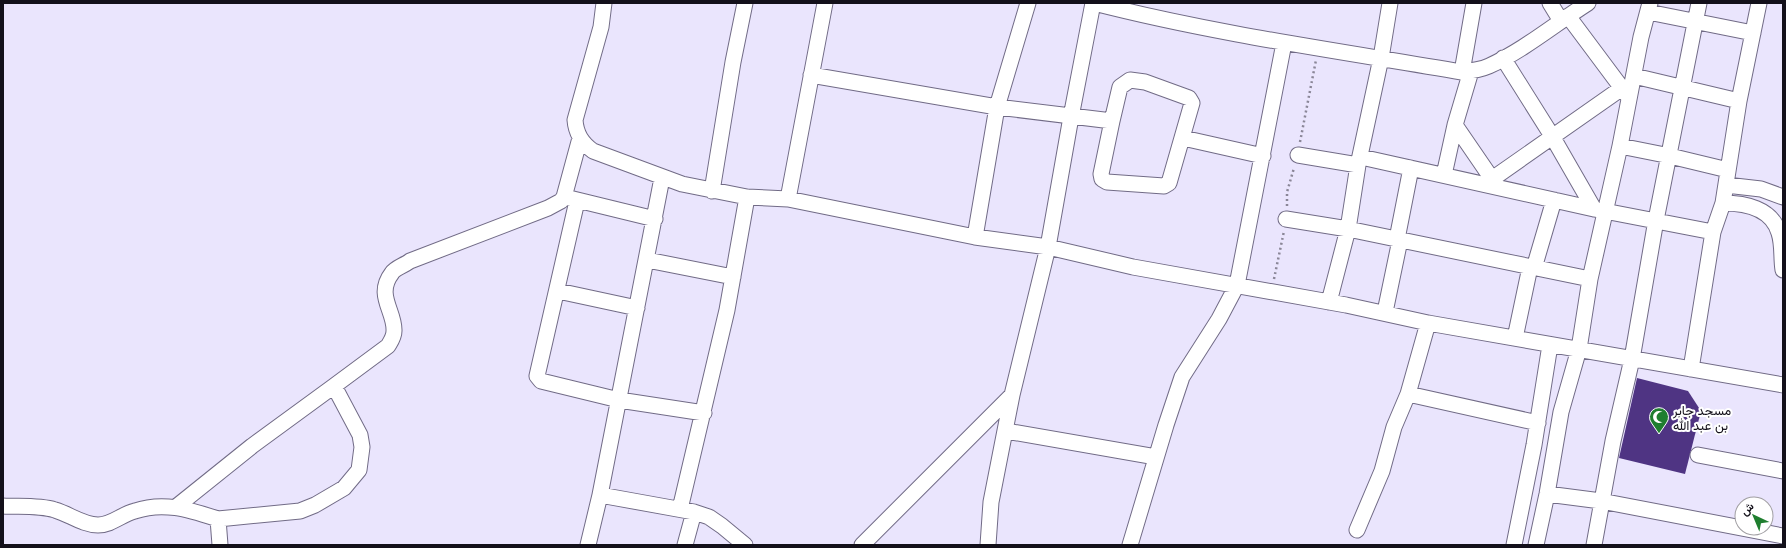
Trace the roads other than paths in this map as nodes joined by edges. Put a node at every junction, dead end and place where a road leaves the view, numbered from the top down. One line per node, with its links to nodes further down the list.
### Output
1 (604, 3): 30 (street)
2 (745, 3): 42 (street)
3 (826, 3): 20 (street)
4 (1028, 3): 25 (street)
5 (1097, 3): 16 (street); 26 (street)
6 (1390, 3): 17 (street)
7 (1474, 3): 19 (street)
8 (1550, 3): 13 (street)
9 (1588, 3): 13 (street)
10 (1699, 3): 14 (street)
11 (1759, 3): 15 (street)
12 (1649, 7): 14 (street); 21 (street)
13 (1565, 18): 18 (street); 23 (street)
14 (1695, 22): 15 (street); 22 (street)
15 (1753, 33): 24 (street)
16 (1284, 43): 17 (street); 34 (street)
17 (1381, 58): 19 (street); 36 (street)
18 (1503, 58): 19 (street); 29 (street)
19 (1466, 71): 28 (street)
20 (811, 75): 25 (street); 46 (street)
21 (1634, 76): 22 (street); 23 (street)
22 (1683, 87): 24 (street); 35 (street)
23 (1626, 92): 29 (street); 32 (street)
24 (1739, 101): 40 (street)
25 (997, 106): 26 (street); 55 (street)
26 (1071, 117): 27 (street); 57 (street)
27 (1112, 121): 31 (street); 31 (street)
28 (1455, 125): 38 (street); 41 (street)
29 (1552, 136): 41 (street); 49 (street)
30 (580, 138): 39 (street); 45 (street)
31 (1183, 138): 34 (street)
32 (1620, 146): 35 (street); 49 (street)
33 (1298, 155): 36 (street)
34 (1263, 156): 63 (street)
35 (1670, 156): 40 (street); 52 (street)
36 (1359, 161): 37 (street); 53 (street)
37 (1411, 168): 38 (street); 56 (street)
38 (1444, 174): 41 (street)
39 (662, 178): 42 (street); 50 (street)
40 (1727, 178): 44 (street); 48 (street)
41 (1489, 182): 47 (street)
42 (712, 191): 43 (street)
43 (747, 197): 46 (street); 61 (street)
44 (1783, 197)
45 (571, 199): 50 (street); 64 (street); 75 (street)
46 (788, 199): 55 (street)
47 (1554, 200): 49 (street); 60 (street)
48 (1723, 203): 54 (street); 59 (street)
49 (1600, 210): 52 (street); 62 (street)
50 (655, 219): 58 (street)
51 (1286, 219): 53 (street)
52 (1656, 220): 54 (street); 72 (street)
53 (1348, 229): 56 (street); 65 (street)
54 (1713, 232): 73 (street)
55 (975, 237): 57 (street)
56 (1399, 239): 60 (street); 67 (street)
57 (1048, 247): 63 (street); 77 (street)
58 (647, 260): 61 (street); 66 (street)
59 (1783, 264)
60 (1532, 267): 62 (street); 69 (street)
61 (733, 277): 79 (street)
62 (1590, 279): 71 (street)
63 (1237, 285): 65 (street); 83 (street)
64 (558, 291): 66 (street); 78 (street)
65 (1329, 302): 67 (street)
66 (637, 308): 78 (street)
67 (1385, 312): 68 (street)
68 (1428, 323): 69 (street); 76 (street)
69 (1515, 338): 70 (street)
70 (1550, 344): 71 (street); 80 (street)
71 (1579, 350): 72 (street); 85 (street)
72 (1632, 359): 73 (street); 87 (street)
73 (1691, 369): 74 (street)
74 (1783, 385)
75 (334, 386): 89 (street); 91 (street)
76 (1408, 394): 80 (street); 92 (street)
77 (1012, 395): 81 (street); 98 (street)
78 (619, 400): 79 (street); 86 (street)
79 (704, 413): 90 (street)
80 (1538, 423): 101 (street)
81 (1006, 431): 83 (street); 99 (street)
82 (1698, 455): 84 (street)
83 (1156, 457): 100 (street)
84 (1783, 471)
85 (1547, 494): 87 (street); 102 (street)
86 (600, 495): 90 (street); 95 (street)
87 (1601, 501): 93 (street); 103 (street)
88 (3, 506): 89 (street)
89 (176, 507): 91 (street)
90 (687, 510): 96 (street); 97 (street)
91 (218, 519): 94 (street)
92 (1356, 530)
93 (1783, 536)
94 (220, 545)
95 (588, 545)
96 (685, 545)
97 (745, 545)
98 (862, 545)
99 (988, 545)
100 (1130, 545)
101 (1514, 545)
102 (1536, 545)
103 (1594, 545)

